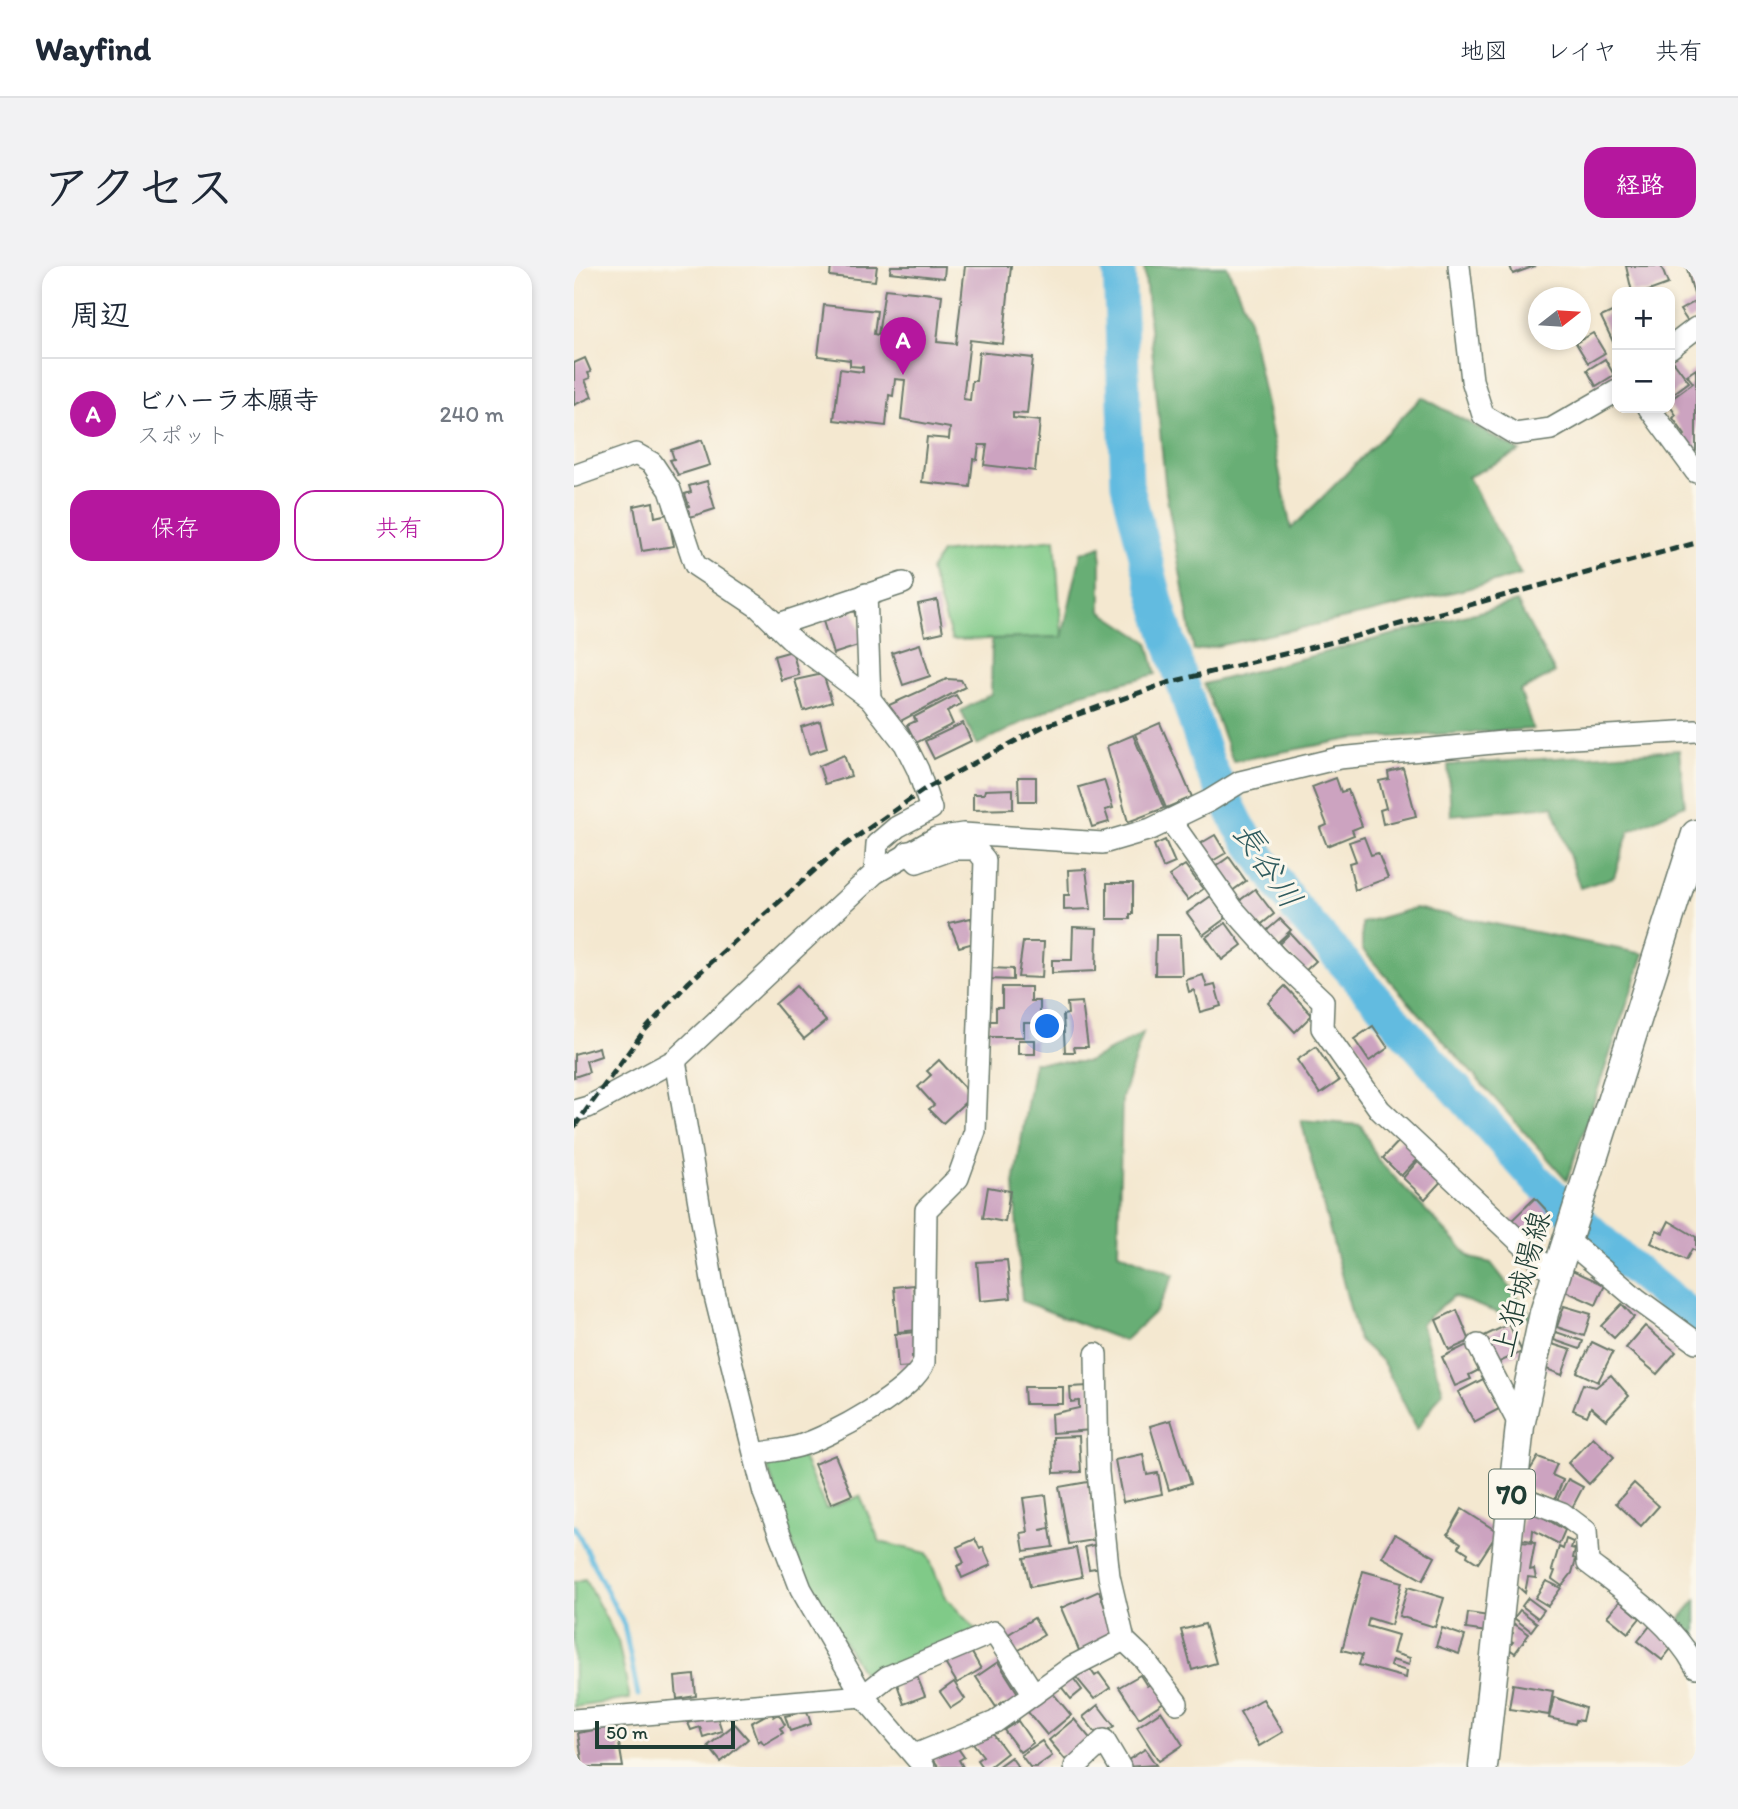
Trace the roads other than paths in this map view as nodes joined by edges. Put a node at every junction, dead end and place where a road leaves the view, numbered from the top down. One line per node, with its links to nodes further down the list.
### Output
1 (1459, 266): 4 (street)
2 (1696, 328): 3 (street)
3 (1675, 344)
4 (1612, 394)
5 (1653, 413): 6 (street)
6 (1696, 472)
7 (574, 476): 10 (street)
8 (903, 583): 9 (street)
9 (866, 594): 10 (street); 11 (street)
10 (776, 625): 11 (street)
11 (870, 699): 16 (street)
12 (1696, 731): 13 (street)
13 (1170, 820): 15 (street); 20 (street)
14 (1696, 834): 19 (main road, 上狛城陽線 / 70)
15 (908, 852): 16 (street); 25 (street)
16 (876, 873): 17 (street)
17 (675, 1060): 18 (street); 25 (street)
18 (574, 1111)
19 (1568, 1233): 20 (main road, 上狛城陽線 / 70); 21 (street)
20 (1555, 1275): 24 (main road, 上狛城陽線 / 70)
21 (1696, 1342)
22 (1478, 1345): 24 (street)
23 (1096, 1354): 27 (street)
24 (1520, 1426): 26 (main road, 上狛城陽線 / 70)
25 (756, 1454): 30 (street)
26 (1512, 1494): 28 (street); 36 (main road, 上狛城陽線 / 70)
27 (1124, 1640): 29 (street); 31 (street)
28 (1696, 1667)
29 (1034, 1694): 30 (street); 33 (street)
30 (863, 1696): 32 (street); 33 (street)
31 (1178, 1703)
32 (574, 1720)
33 (920, 1761)
34 (1075, 1767): 35 (street)
35 (1120, 1767)
36 (1483, 1767)

